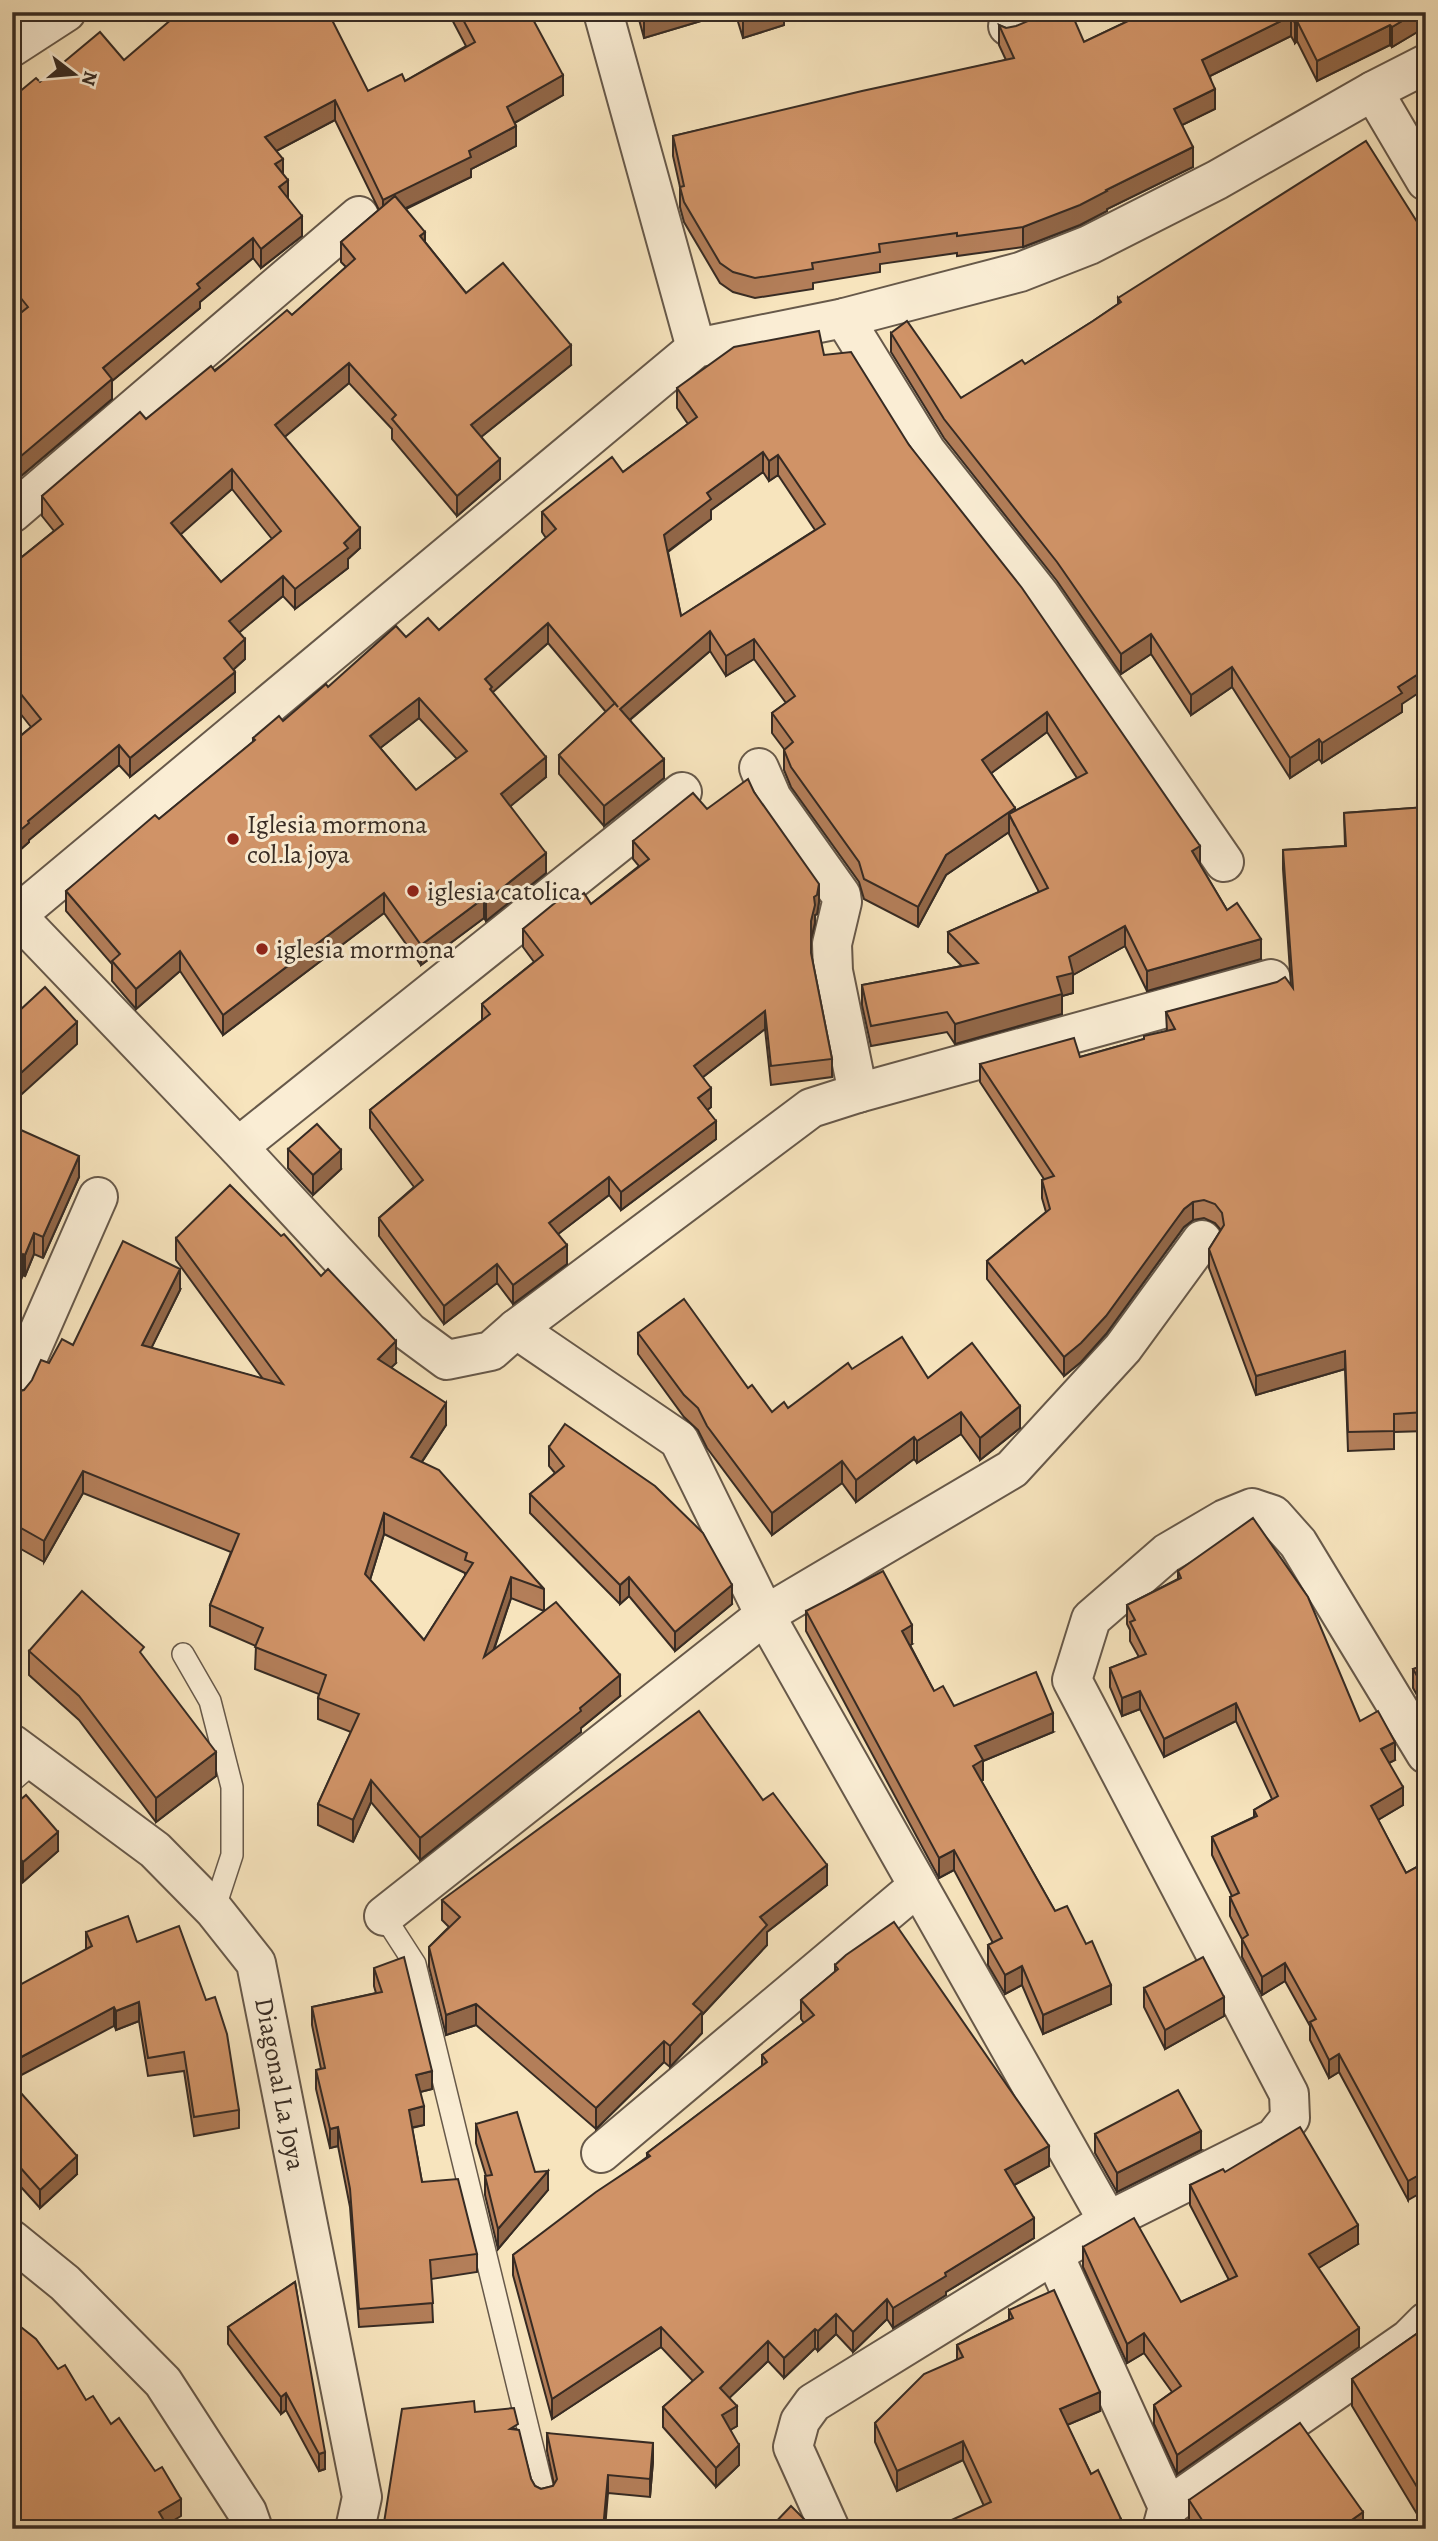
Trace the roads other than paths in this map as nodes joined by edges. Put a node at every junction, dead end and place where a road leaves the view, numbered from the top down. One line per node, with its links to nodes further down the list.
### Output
1 (66, 12): 3 (street)
2 (603, 12): 9 (street)
3 (12, 47)
4 (1426, 64): 5 (street)
5 (1373, 91): 6 (street); 8 (street)
6 (1426, 181)
7 (359, 216): 10 (street)
8 (844, 318): 9 (street); 13 (street)
9 (696, 348): 14 (street)
10 (12, 513)
11 (759, 768): 16 (street)
12 (682, 792): 17 (street)
13 (1224, 862)
14 (14, 915): 17 (street)
15 (1271, 979): 16 (street)
16 (858, 1093): 20 (street)
17 (238, 1147): 20 (street)
18 (98, 1198): 21 (street)
19 (1202, 1240): 22 (street)
20 (516, 1329): 22 (street)
21 (12, 1393)
22 (765, 1615): 26 (street); 28 (street)
23 (183, 1654): 27 (lane)
24 (1426, 1754): 30 (street)
25 (20, 1762): 27 (street, Diagonal La Joya)
26 (918, 1886): 29 (street); 30 (street)
27 (214, 1910): 37 (street, Diagonal La Joya)
28 (384, 1916): 34 (lane)
29 (601, 2153)
30 (1108, 2221): 32 (street)
31 (12, 2240): 36 (street)
32 (1054, 2255): 35 (street); 38 (street)
33 (1426, 2322): 35 (street)
34 (544, 2494)
35 (1165, 2518)
36 (253, 2529)
37 (355, 2529)
38 (830, 2529)

